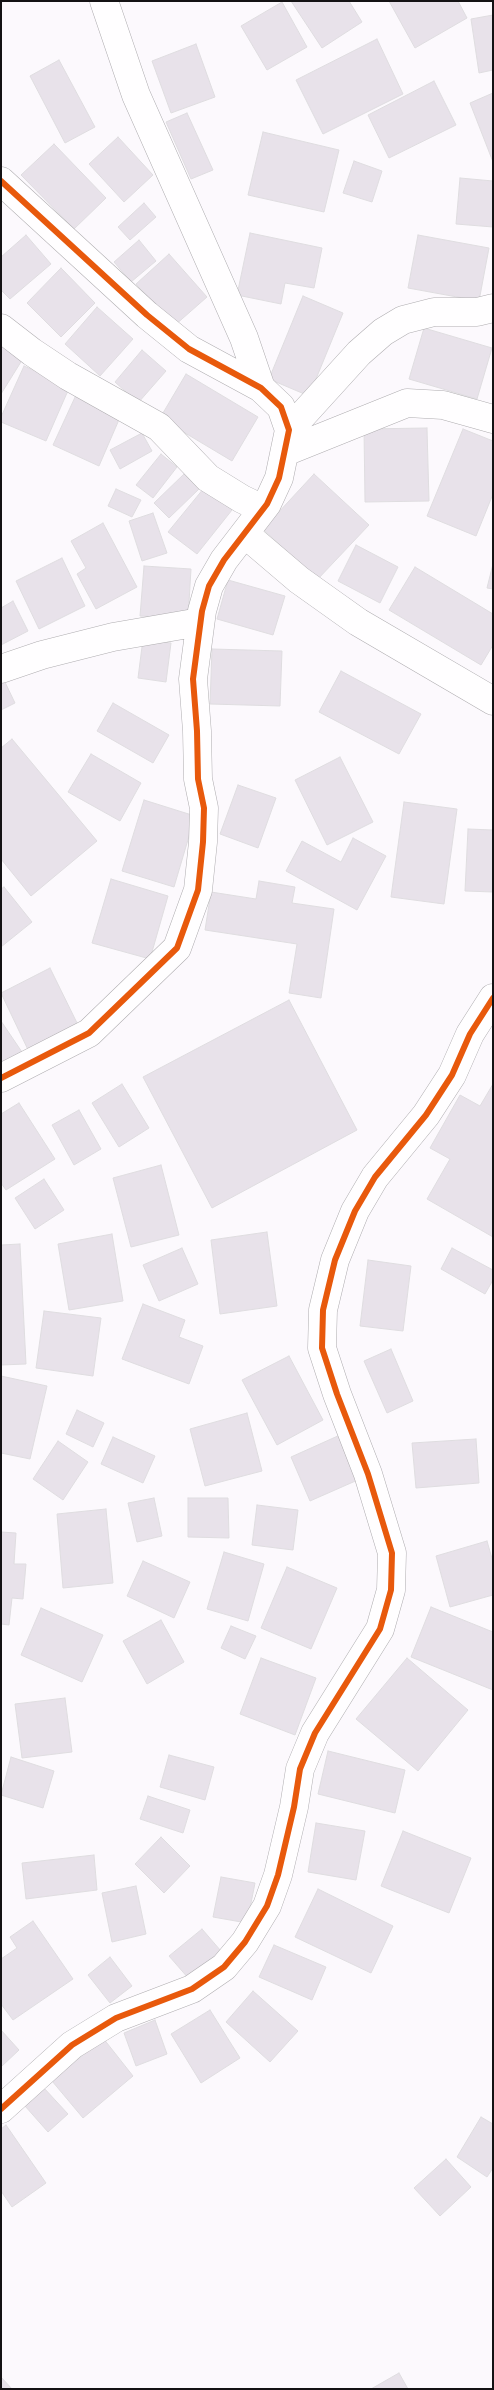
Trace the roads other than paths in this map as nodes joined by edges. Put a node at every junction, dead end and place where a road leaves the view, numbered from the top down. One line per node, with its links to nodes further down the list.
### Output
1 (104, 1): 5 (street)
2 (1, 181): 5 (street)
3 (493, 308): 7 (street)
4 (1, 328): 8 (street)
5 (261, 388): 7 (street)
6 (493, 419): 7 (street)
7 (287, 441): 8 (street)
8 (263, 509): 9 (street)
9 (246, 534): 10 (street); 12 (street)
10 (200, 622): 11 (street); 14 (street)
11 (1, 669)
12 (493, 701)
13 (493, 998): 15 (street)
14 (1, 1078)
15 (1, 2109)

